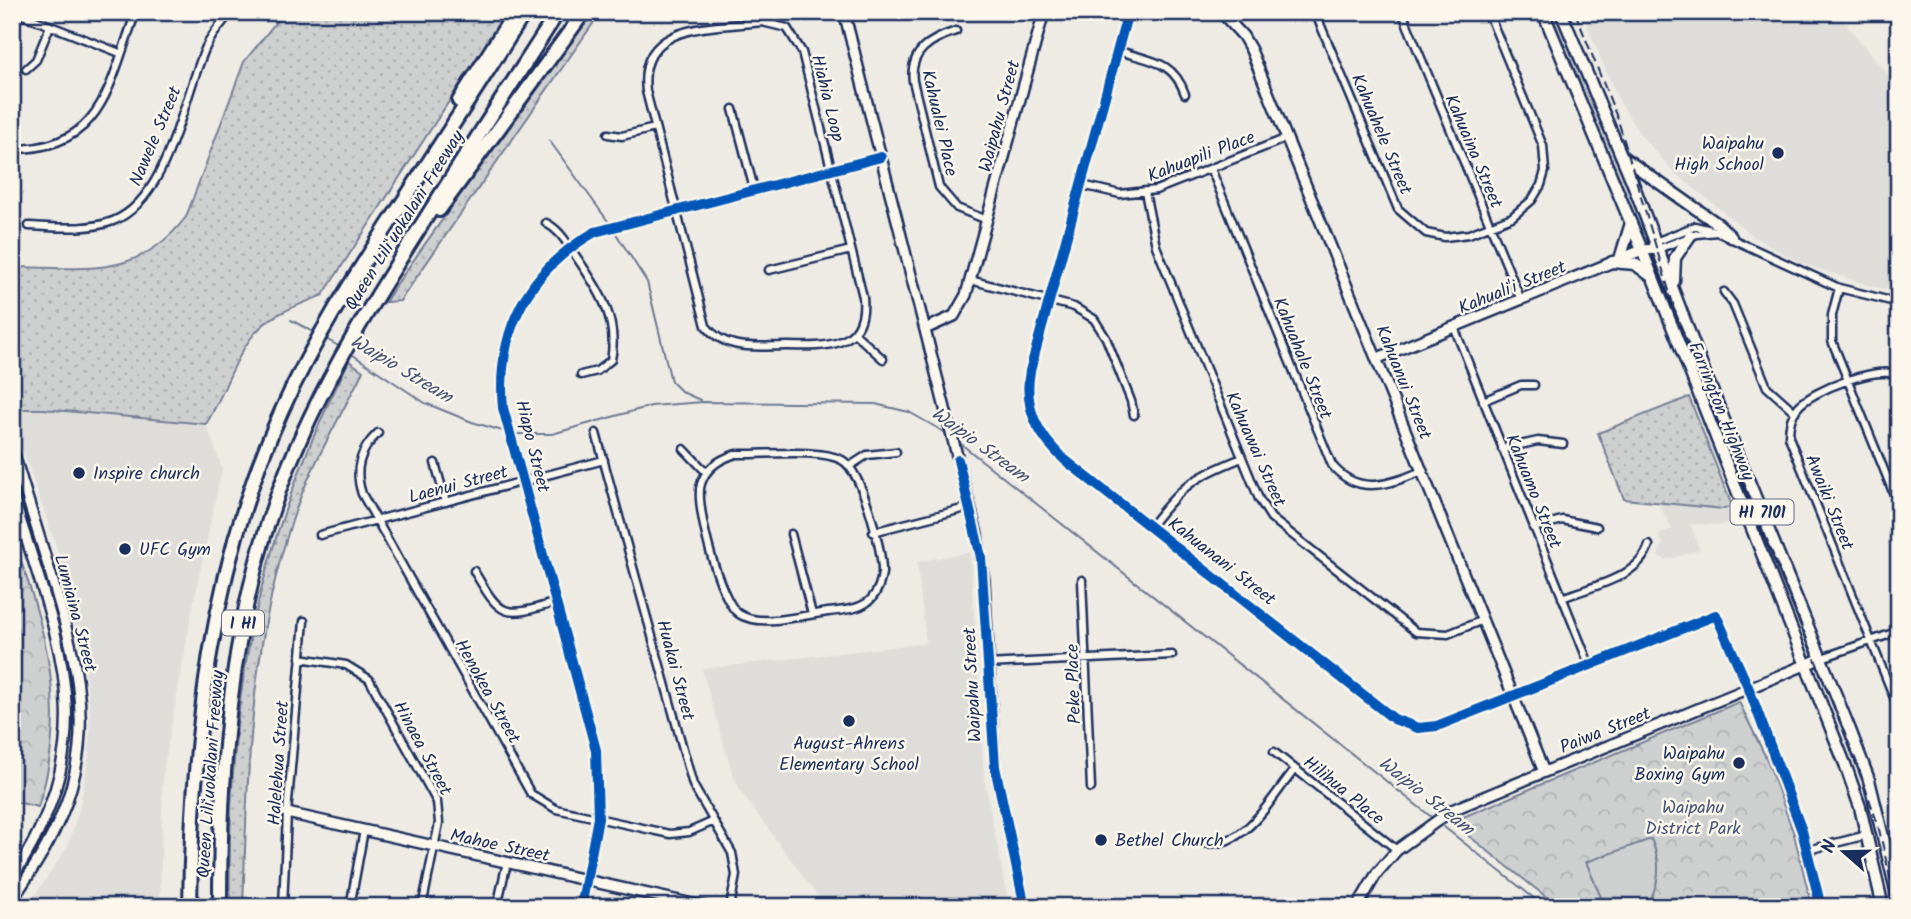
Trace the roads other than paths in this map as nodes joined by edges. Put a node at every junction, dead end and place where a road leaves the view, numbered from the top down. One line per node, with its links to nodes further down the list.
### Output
1 (15, 12): 17 (street)
2 (136, 12): 20 (street)
3 (231, 12): 39 (street, Nawele Street)
4 (515, 12): 48 (highway)
5 (525, 12): 48 (highway, Queen Liliʻuokalani Freeway / I H1)
6 (558, 12): 53 (highway, Queen Liliʻuokalani Freeway / I H1)
7 (584, 12): 53 (highway)
8 (844, 12): 29 (street, Waipahu Street)
9 (1044, 12): 36 (street, Waipahu Street)
10 (1129, 12): 19 (street, Kahuanani Street)
11 (1221, 12): 26 (street, Kahuanui Street)
12 (1315, 12): 40 (street, Kahuahele Street)
13 (1402, 12): 40 (street, Kahuaina Street)
14 (1488, 12): 40 (street, Kahuahele Street)
15 (1543, 12): 38 (main road, Farrington Highway / HI 7101)
16 (1561, 12): 28 (main road, Farrington Highway / HI 7101)
17 (50, 26): 20 (street); 21 (street)
18 (956, 31): 36 (street, Kahualei Place)
19 (1119, 51): 22 (street); 32 (street, Kahuanani Street)
20 (120, 53): 27 (street)
21 (26, 69)
22 (1185, 94)
23 (733, 109): 33 (street)
24 (655, 128): 25 (street); 31 (street, Hiahia Loop); 35 (street, Hiahia Loop)
25 (608, 134)
26 (1287, 138): 30 (street, Kahuapili Place); 63 (street, Kahuanui Street)
27 (12, 149)
28 (1619, 152): 43 (main road); 44 (main road, Farrington Highway / HI 7101)
29 (881, 157): 31 (street, Hiapo Street); 61 (street, Waipahu Street)
30 (1211, 169): 34 (street, Kahuapili Place); 83 (street, Kahuahale Street)
31 (831, 170): 33 (street, Hiapo Street); 46 (street, Hiahia Loop)
32 (1082, 185): 34 (street, Kahuapili Place); 58 (street, Kahuanani Street)
33 (754, 189): 35 (street, Hiapo Street)
34 (1145, 192): 79 (street, Kahuawai Street)
35 (675, 209): 45 (street, Hiapo Street); 62 (street, Hiahia Loop)
36 (987, 220): 51 (street, Waipahu Street)
37 (546, 223): 45 (street)
38 (1631, 223): 47 (main road, Farrington Highway / HI 7101); 49 (main road)
39 (29, 226)
40 (1490, 226): 57 (street, Kahuaina Street)
41 (1717, 232): 42 (street); 43 (street); 44 (street)
42 (1690, 236): 44 (street); 56 (main road)
43 (1731, 237): 54 (street)
44 (1657, 245): 47 (street, Kahuali'i Street); 56 (main road, Farrington Highway / HI 7101)
45 (569, 247): 65 (street); 85 (street, Hiapo Street)
46 (851, 250): 50 (street); 62 (street, Hiahia Loop)
47 (1642, 250): 49 (street, Kahuali'i Street); 52 (main road, Farrington Highway / HI 7101)
48 (369, 254): 128 (highway, Queen Liliʻuokalani Freeway / I H1)
49 (1616, 261): 52 (main road); 57 (street, Kahuali'i Street)
50 (769, 270)
51 (970, 279): 58 (street); 61 (street, Waipahu Street)
52 (1653, 279): 115 (main road, Farrington Highway / HI 7101)
53 (384, 283): 139 (highway, Queen Liliʻuokalani Freeway / I H1)
54 (1839, 288): 59 (street); 67 (street)
55 (1724, 292): 70 (street)
56 (1675, 296): 111 (main road, Farrington Highway / HI 7101)
57 (1521, 300): 60 (street, Kahuali'i Street)
58 (1050, 301): 71 (street); 93 (street, Kahuanani Street)
59 (1899, 303)
60 (1454, 327): 63 (street, Kahuali'i Street); 69 (street, Kahuamo Street)
61 (925, 329): 88 (street, Waipahu Street)
62 (854, 333): 64 (street)
63 (1378, 358): 83 (street, Kahuanui Street)
64 (883, 359)
65 (581, 375)
66 (1899, 375): 67 (street)
67 (1849, 382): 70 (street); 89 (street)
68 (1534, 385): 69 (street)
69 (1483, 401): 77 (street, Kahuamo Street)
70 (1795, 412): 108 (street, Awaiki Street)
71 (1134, 415)
72 (378, 433): 92 (street, Henokea Street)
73 (596, 433): 80 (street, Huakai Street)
74 (1563, 444): 77 (street)
75 (12, 447): 90 (street, Lumiaina Street)
76 (684, 449): 84 (street)
77 (1502, 450): 95 (street, Kahuamo Street)
78 (896, 452): 82 (street)
79 (1242, 458): 93 (street); 105 (street, Kahuawai Street)
80 (604, 460): 85 (street, Laenui Street); 125 (street, Huakai Street)
81 (435, 463): 87 (street)
82 (850, 466): 84 (street); 96 (street)
83 (1422, 471): 105 (street, Kahuanui Street)
84 (706, 472): 104 (street)
85 (523, 481): 87 (street, Laenui Street); 103 (street, Hiapo Street)
86 (12, 494): 91 (street, Lumiaina Street)
87 (446, 502): 92 (street, Laenui Street)
88 (970, 507): 96 (street); 113 (street, Waipahu Street)
89 (1899, 508)
90 (32, 513): 91 (street); 136 (street, Lumiaina Street)
91 (16, 517): 134 (street, Lumiaina Street)
92 (377, 521): 98 (street, Laenui Street); 124 (street, Henokea Street)
93 (1150, 527): 117 (street, Kahuanani Street)
94 (1597, 527): 95 (street)
95 (1533, 528): 102 (street, Kahuamo Street)
96 (873, 532): 104 (street)
97 (791, 534): 104 (street)
98 (320, 535)
99 (1649, 545): 102 (street)
100 (474, 571): 103 (street)
101 (1082, 580): 112 (street, Peke Place)
102 (1562, 598): 114 (street, Kahuamo Street)
103 (557, 602): 124 (street, Hiapo Street)
104 (812, 614)
105 (1483, 620): 117 (street, Kahuanui Street)
106 (304, 621): 110 (street, Halelehua Street)
107 (1899, 631): 108 (street, Paiwa Street)
108 (1871, 640): 111 (street, Paiwa Street); 118 (street, Awaiki Street)
109 (1172, 655): 112 (street)
110 (300, 658): 123 (street, Halelehua Street); 130 (street, Hinaea Street)
111 (1822, 658): 115 (street, Paiwa Street); 138 (main road, Farrington Highway / HI 7101)
112 (1086, 659): 113 (street); 122 (street, Peke Place)
113 (987, 664): 149 (street, Waipahu Street)
114 (1589, 664): 116 (street, Kahuanani Street); 117 (street, Kahuanani Street)
115 (1806, 664): 116 (street, Paiwa Street); 127 (main road, Farrington Highway / HI 7101)
116 (1749, 689): 121 (street, Paiwa Street); 132 (street)
117 (1513, 695): 121 (street, Kahuanui Street)
118 (1899, 710)
119 (1274, 752): 120 (street, Hilihua Place)
120 (1295, 769): 129 (street); 131 (street, Hilihua Place)
121 (1544, 772): 131 (street, Paiwa Street)
122 (1091, 788)
123 (287, 813): 126 (street, Mahoe Street); 142 (street, Halelehua Street)
124 (597, 818): 125 (street, Henokea Street); 135 (street, Hiapo Street)
125 (712, 822): 148 (street, Huakai Street)
126 (364, 830): 130 (street, Mahoe Street); 143 (street)
127 (1867, 835): 132 (street); 152 (main road, Farrington Highway / HI 7101)
128 (191, 838): 140 (highway); 141 (highway, Queen Liliʻuokalani Freeway / I H1)
129 (1199, 842)
130 (434, 846): 133 (street, Mahoe Street); 144 (street, Hinaea Street)
131 (1397, 850): 150 (street, Paiwa Street)
132 (1808, 850): 151 (street)
133 (507, 862): 135 (street, Mahoe Street); 145 (street)
134 (13, 875): 136 (street)
135 (587, 880): 146 (street, Hiapo Street); 147 (street, Mahoe Street)
136 (24, 882): 137 (street, Lumiaina Street)
137 (12, 901)
138 (1899, 902)
139 (220, 903)
140 (183, 907)
141 (190, 907)
142 (283, 907)
143 (350, 907)
144 (422, 907)
145 (497, 907)
146 (581, 907)
147 (706, 907)
148 (730, 907)
149 (1025, 907)
150 (1357, 907)
151 (1821, 907)
152 (1882, 907)

